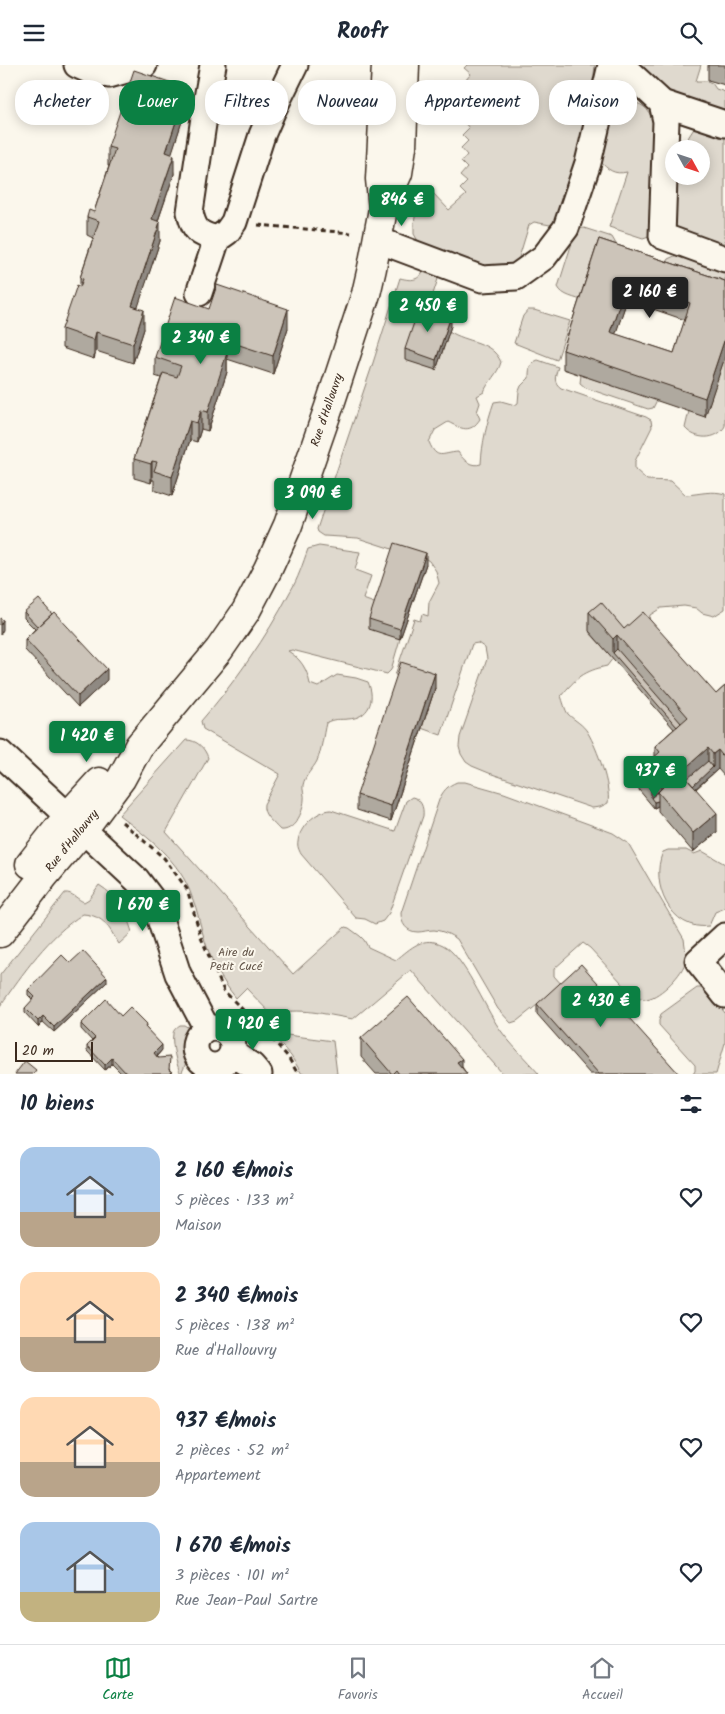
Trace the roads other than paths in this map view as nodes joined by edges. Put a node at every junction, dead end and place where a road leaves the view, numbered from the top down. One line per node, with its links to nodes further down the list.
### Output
1 (77, 65): 2 (street)
2 (144, 65)
3 (213, 65): 12 (street)
4 (295, 65): 12 (street)
5 (386, 65): 11 (main road, Rue d'Hallouvry)
6 (405, 65): 11 (main road, Rue d'Hallouvry)
7 (611, 65): 13 (street)
8 (622, 65): 9 (street)
9 (662, 103): 10 (street); 14 (street)
10 (725, 124)
11 (383, 209): 13 (main road, Rue d'Hallouvry)
12 (226, 230): 15 (street)
13 (368, 237): 17 (main road, Rue d'Hallouvry)
14 (725, 259)
15 (199, 293)
16 (0, 753): 17 (street)
17 (76, 823): 18 (main road, Rue d'Hallouvry); 19 (main road, Rue d'Hallouvry); 22 (street)
18 (0, 902)
19 (0, 933)
20 (725, 936): 21 (street)
21 (725, 995)
22 (206, 1029): 23 (street); 24 (street)
23 (232, 1053): 24 (street); 25 (street)
24 (198, 1067)
25 (259, 1074)

